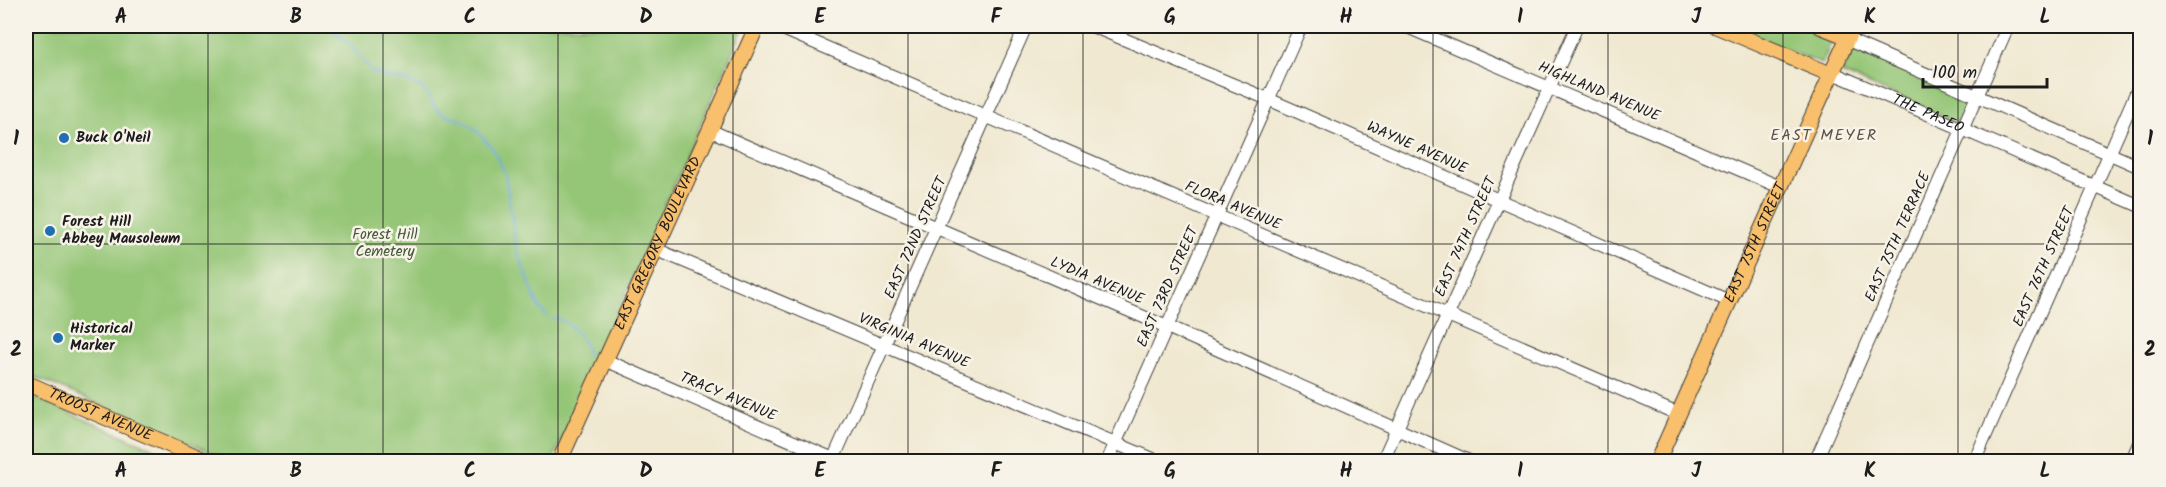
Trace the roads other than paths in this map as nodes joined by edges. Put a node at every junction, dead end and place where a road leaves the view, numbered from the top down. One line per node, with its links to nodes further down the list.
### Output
1 (757, 26): 18 (main road, EAST GREGORY BOULEVARD)
2 (776, 26): 17 (street, FLORA AVENUE)
3 (1026, 26): 17 (street, EAST 72ND STREET)
4 (1092, 26): 16 (street, WAYNE AVENUE)
5 (1301, 26): 16 (street, EAST 73RD STREET)
6 (1406, 26): 14 (street, HIGHLAND AVENUE)
7 (1576, 26): 14 (street, EAST 74TH STREET)
8 (1716, 26): 12 (main road, THE PASEO)
9 (1820, 26): 11 (main road)
10 (2008, 26): 15 (street, EAST 75TH TERRACE)
11 (1850, 31): 12 (main road, EAST 75TH STREET); 15 (street)
12 (1830, 74): 19 (street, THE PASEO); 22 (main road, EAST 75TH STREET)
13 (2140, 84): 20 (street, EAST 76TH STREET)
14 (1549, 88): 22 (street, HIGHLAND AVENUE); 24 (street, EAST 74TH STREET)
15 (1977, 96): 19 (street, EAST 75TH TERRACE); 20 (street)
16 (1268, 99): 24 (street, WAYNE AVENUE); 26 (street, EAST 73RD STREET)
17 (986, 116): 26 (street, FLORA AVENUE); 27 (street, EAST 72ND STREET)
18 (709, 130): 27 (street, LYDIA AVENUE); 28 (main road, EAST GREGORY BOULEVARD)
19 (1962, 130): 23 (street, THE PASEO); 47 (street, EAST 75TH TERRACE)
20 (2110, 154): 21 (street); 23 (street, EAST 76TH STREET)
21 (2140, 167)
22 (1780, 187): 29 (main road, EAST 75TH STREET)
23 (2096, 187): 25 (street, THE PASEO); 48 (street, EAST 76TH STREET)
24 (1499, 200): 29 (street, WAYNE AVENUE); 30 (street, EAST 74TH STREET)
25 (2140, 206)
26 (1216, 216): 30 (street, FLORA AVENUE); 31 (street, EAST 73RD STREET)
27 (936, 228): 31 (street, LYDIA AVENUE); 32 (street, EAST 72ND STREET)
28 (655, 249): 32 (street, VIRGINIA AVENUE); 33 (main road, EAST GREGORY BOULEVARD)
29 (1729, 301): 35 (main road, EAST 75TH STREET)
30 (1447, 315): 35 (street, FLORA AVENUE); 36 (street, EAST 74TH STREET)
31 (1167, 327): 36 (street, LYDIA AVENUE); 38 (street, EAST 73RD STREET)
32 (885, 345): 38 (street, VIRGINIA AVENUE); 39 (street, EAST 72ND STREET)
33 (605, 360): 39 (street, TRACY AVENUE); 41 (main road, EAST GREGORY BOULEVARD)
34 (26, 383): 40 (main road, TROOST AVENUE)
35 (1678, 414): 46 (main road, EAST 75TH STREET)
36 (1397, 429): 44 (street, EAST 74TH STREET); 45 (street, LYDIA AVENUE)
37 (2140, 441): 49 (street)
38 (1115, 443): 42 (street, EAST 73RD STREET); 43 (street, VIRGINIA AVENUE)
39 (835, 461)
40 (209, 462)
41 (559, 462)
42 (1107, 462)
43 (1160, 462)
44 (1382, 462)
45 (1471, 462)
46 (1657, 462)
47 (1815, 462)
48 (1974, 462)
49 (2131, 462)

